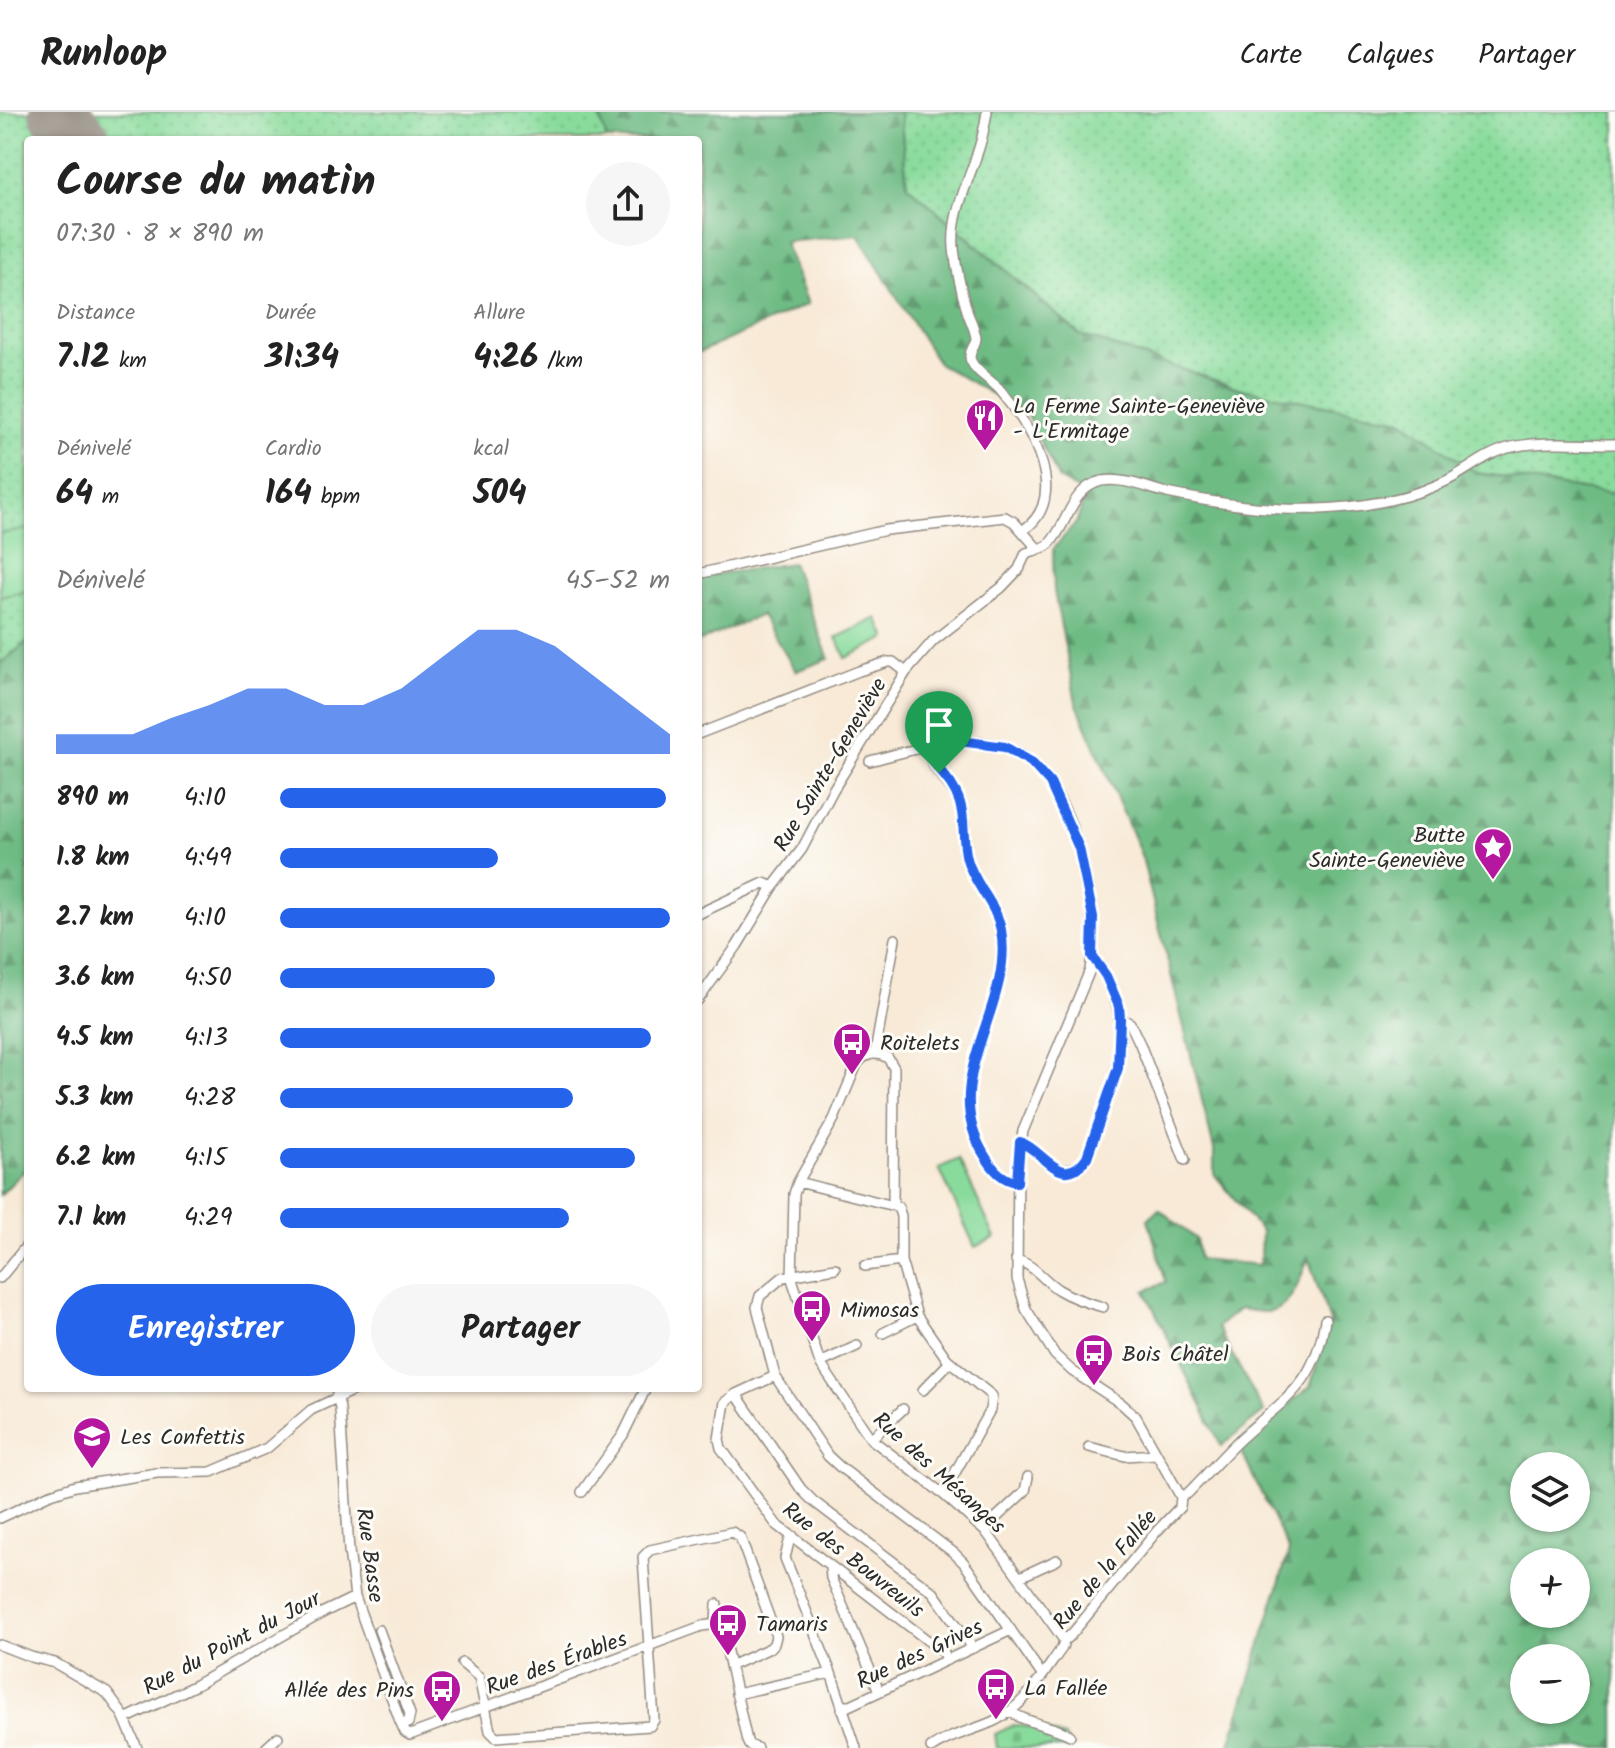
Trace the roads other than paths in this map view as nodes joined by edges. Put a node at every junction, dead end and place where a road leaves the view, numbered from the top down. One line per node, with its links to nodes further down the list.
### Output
1 (987, 112): 3 (street)
2 (1615, 444): 4 (street, Rue Sainte-Geneviève)
3 (1022, 531): 4 (street); 5 (street)
4 (1038, 549): 6 (street, Rue Sainte-Geneviève)
5 (702, 573)
6 (906, 672): 7 (street); 10 (street, Rue Sainte-Geneviève)
7 (702, 732)
8 (929, 746): 9 (street); 13 (street); 20 (street)
9 (870, 761)
10 (771, 890): 11 (street); 14 (street, Rue Sainte-Geneviève)
11 (702, 912)
12 (895, 939): 16 (street)
13 (1092, 956): 15 (street); 17 (street)
14 (702, 994)
15 (1120, 1019): 17 (street); 18 (street)
16 (875, 1053): 19 (street); 21 (street)
17 (1020, 1142): 20 (street)
18 (1185, 1160)
19 (798, 1182): 21 (street); 27 (street, Rue des Mésanges)
20 (1017, 1182): 23 (street)
21 (893, 1205): 24 (street)
22 (24, 1249): 28 (street)
23 (1016, 1260): 29 (street); 44 (street)
24 (901, 1261): 25 (street); 30 (street)
25 (865, 1266)
26 (835, 1268): 27 (street)
27 (791, 1275): 35 (street, Rue des Mésanges); 36 (street)
28 (0, 1278)
29 (1103, 1307)
30 (917, 1316): 32 (street); 34 (street)
31 (1325, 1320): 48 (street, Rue de la Fallée)
32 (883, 1333)
33 (857, 1346): 35 (street)
34 (950, 1362): 37 (street); 47 (street)
35 (820, 1363): 42 (street, Rue des Mésanges)
36 (775, 1376): 40 (street); 59 (street)
37 (923, 1390)
38 (644, 1392): 46 (street)
39 (337, 1393): 49 (street); 55 (street, Rue Basse)
40 (736, 1394): 51 (street, Rue des Bouvreuils); 63 (street)
41 (903, 1409): 42 (street)
42 (871, 1439): 47 (street, Rue des Mésanges)
43 (1089, 1447): 44 (street)
44 (1157, 1454): 48 (street)
45 (1028, 1477): 50 (street)
46 (582, 1492)
47 (943, 1494): 50 (street, Rue des Mésanges)
48 (1181, 1497): 60 (street, Rue de la Fallée)
49 (0, 1518)
50 (984, 1529): 54 (street, Rue des Mésanges)
51 (793, 1536): 53 (street, Rue des Bouvreuils); 67 (street)
52 (1057, 1560): 54 (street)
53 (830, 1566): 64 (street, Rue des Bouvreuils); 69 (street)
54 (1020, 1577): 60 (street, Rue des Mésanges)
55 (355, 1597): 73 (street, Rue Basse); 75 (street, Rue du Point du Jour)
56 (717, 1604): 57 (street)
57 (716, 1624): 62 (street, Rue des Érables); 66 (street)
58 (379, 1630): 76 (street)
59 (1011, 1630): 63 (street, Rue des Grives); 68 (street)
60 (1064, 1640): 68 (street, Rue de la Fallée)
61 (0, 1645): 75 (street)
62 (649, 1646): 66 (street); 71 (street, Rue des Érables); 71 (street)
63 (973, 1648): 64 (street, Rue des Grives)
64 (947, 1660): 69 (street, Rue des Grives)
65 (462, 1663): 71 (street)
66 (730, 1666): 70 (street)
67 (831, 1673): 70 (street); 72 (street)
68 (1042, 1675): 74 (street, Rue de la Fallée)
69 (879, 1691): 72 (street, Rue des Grives)
70 (736, 1694): 83 (street)
71 (486, 1707): 77 (street, Rue des Érables)
72 (842, 1709): 84 (street)
73 (398, 1710): 76 (street, Rue Basse); 77 (street, Rue Basse)
74 (1011, 1712): 78 (street); 85 (street, Rue de la Fallée)
75 (125, 1719): 80 (street)
76 (408, 1723): 77 (street, Rue Basse)
77 (410, 1735): 82 (street)
78 (1070, 1735)
79 (278, 1737): 81 (street)
80 (137, 1748)
81 (266, 1748)
82 (412, 1748)
83 (757, 1748)
84 (856, 1748)
85 (931, 1748)

